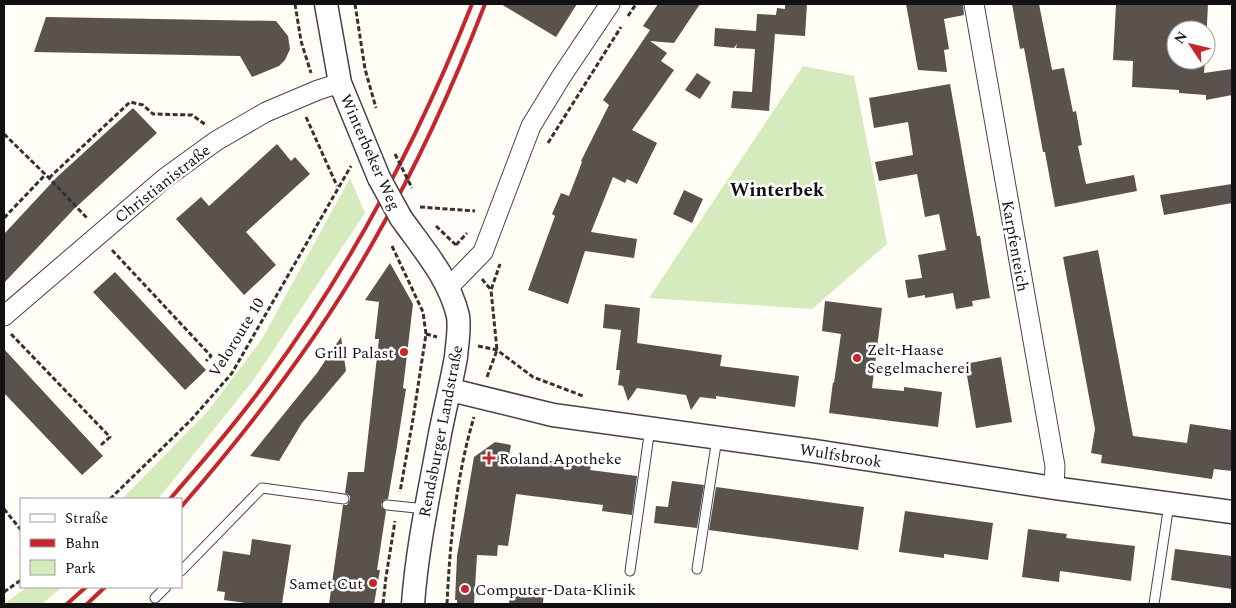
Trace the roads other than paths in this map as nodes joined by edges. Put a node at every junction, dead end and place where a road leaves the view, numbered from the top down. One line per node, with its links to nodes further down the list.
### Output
1 (326, 4): 4 (street, Winterbeker Weg)
2 (610, 4): 5 (street)
3 (974, 4): 10 (street, Karpfenteich)
4 (340, 83): 5 (street, Winterbeker Weg, bridge); 6 (street, Christianistraße)
5 (449, 287): 7 (street, Rendsburger Landstraße)
6 (10, 325)
7 (451, 390): 8 (street, Wulfsbrook); 14 (street, Rendsburger Landstraße)
8 (650, 428): 9 (street, Wulfsbrook); 18 (lane)
9 (717, 437): 10 (street, Wulfsbrook); 16 (lane)
10 (1054, 488): 12 (street, Wulfsbrook)
11 (344, 499): 17 (lane)
12 (1169, 504): 15 (street, Wulfsbrook); 22 (lane)
13 (387, 505): 14 (lane)
14 (426, 510): 21 (street, Rendsburger Landstraße)
15 (1232, 512)
16 (697, 569)
17 (182, 570)
18 (630, 571)
19 (165, 588): 20 (lane)
20 (155, 598)
21 (413, 604)
22 (1154, 604)

